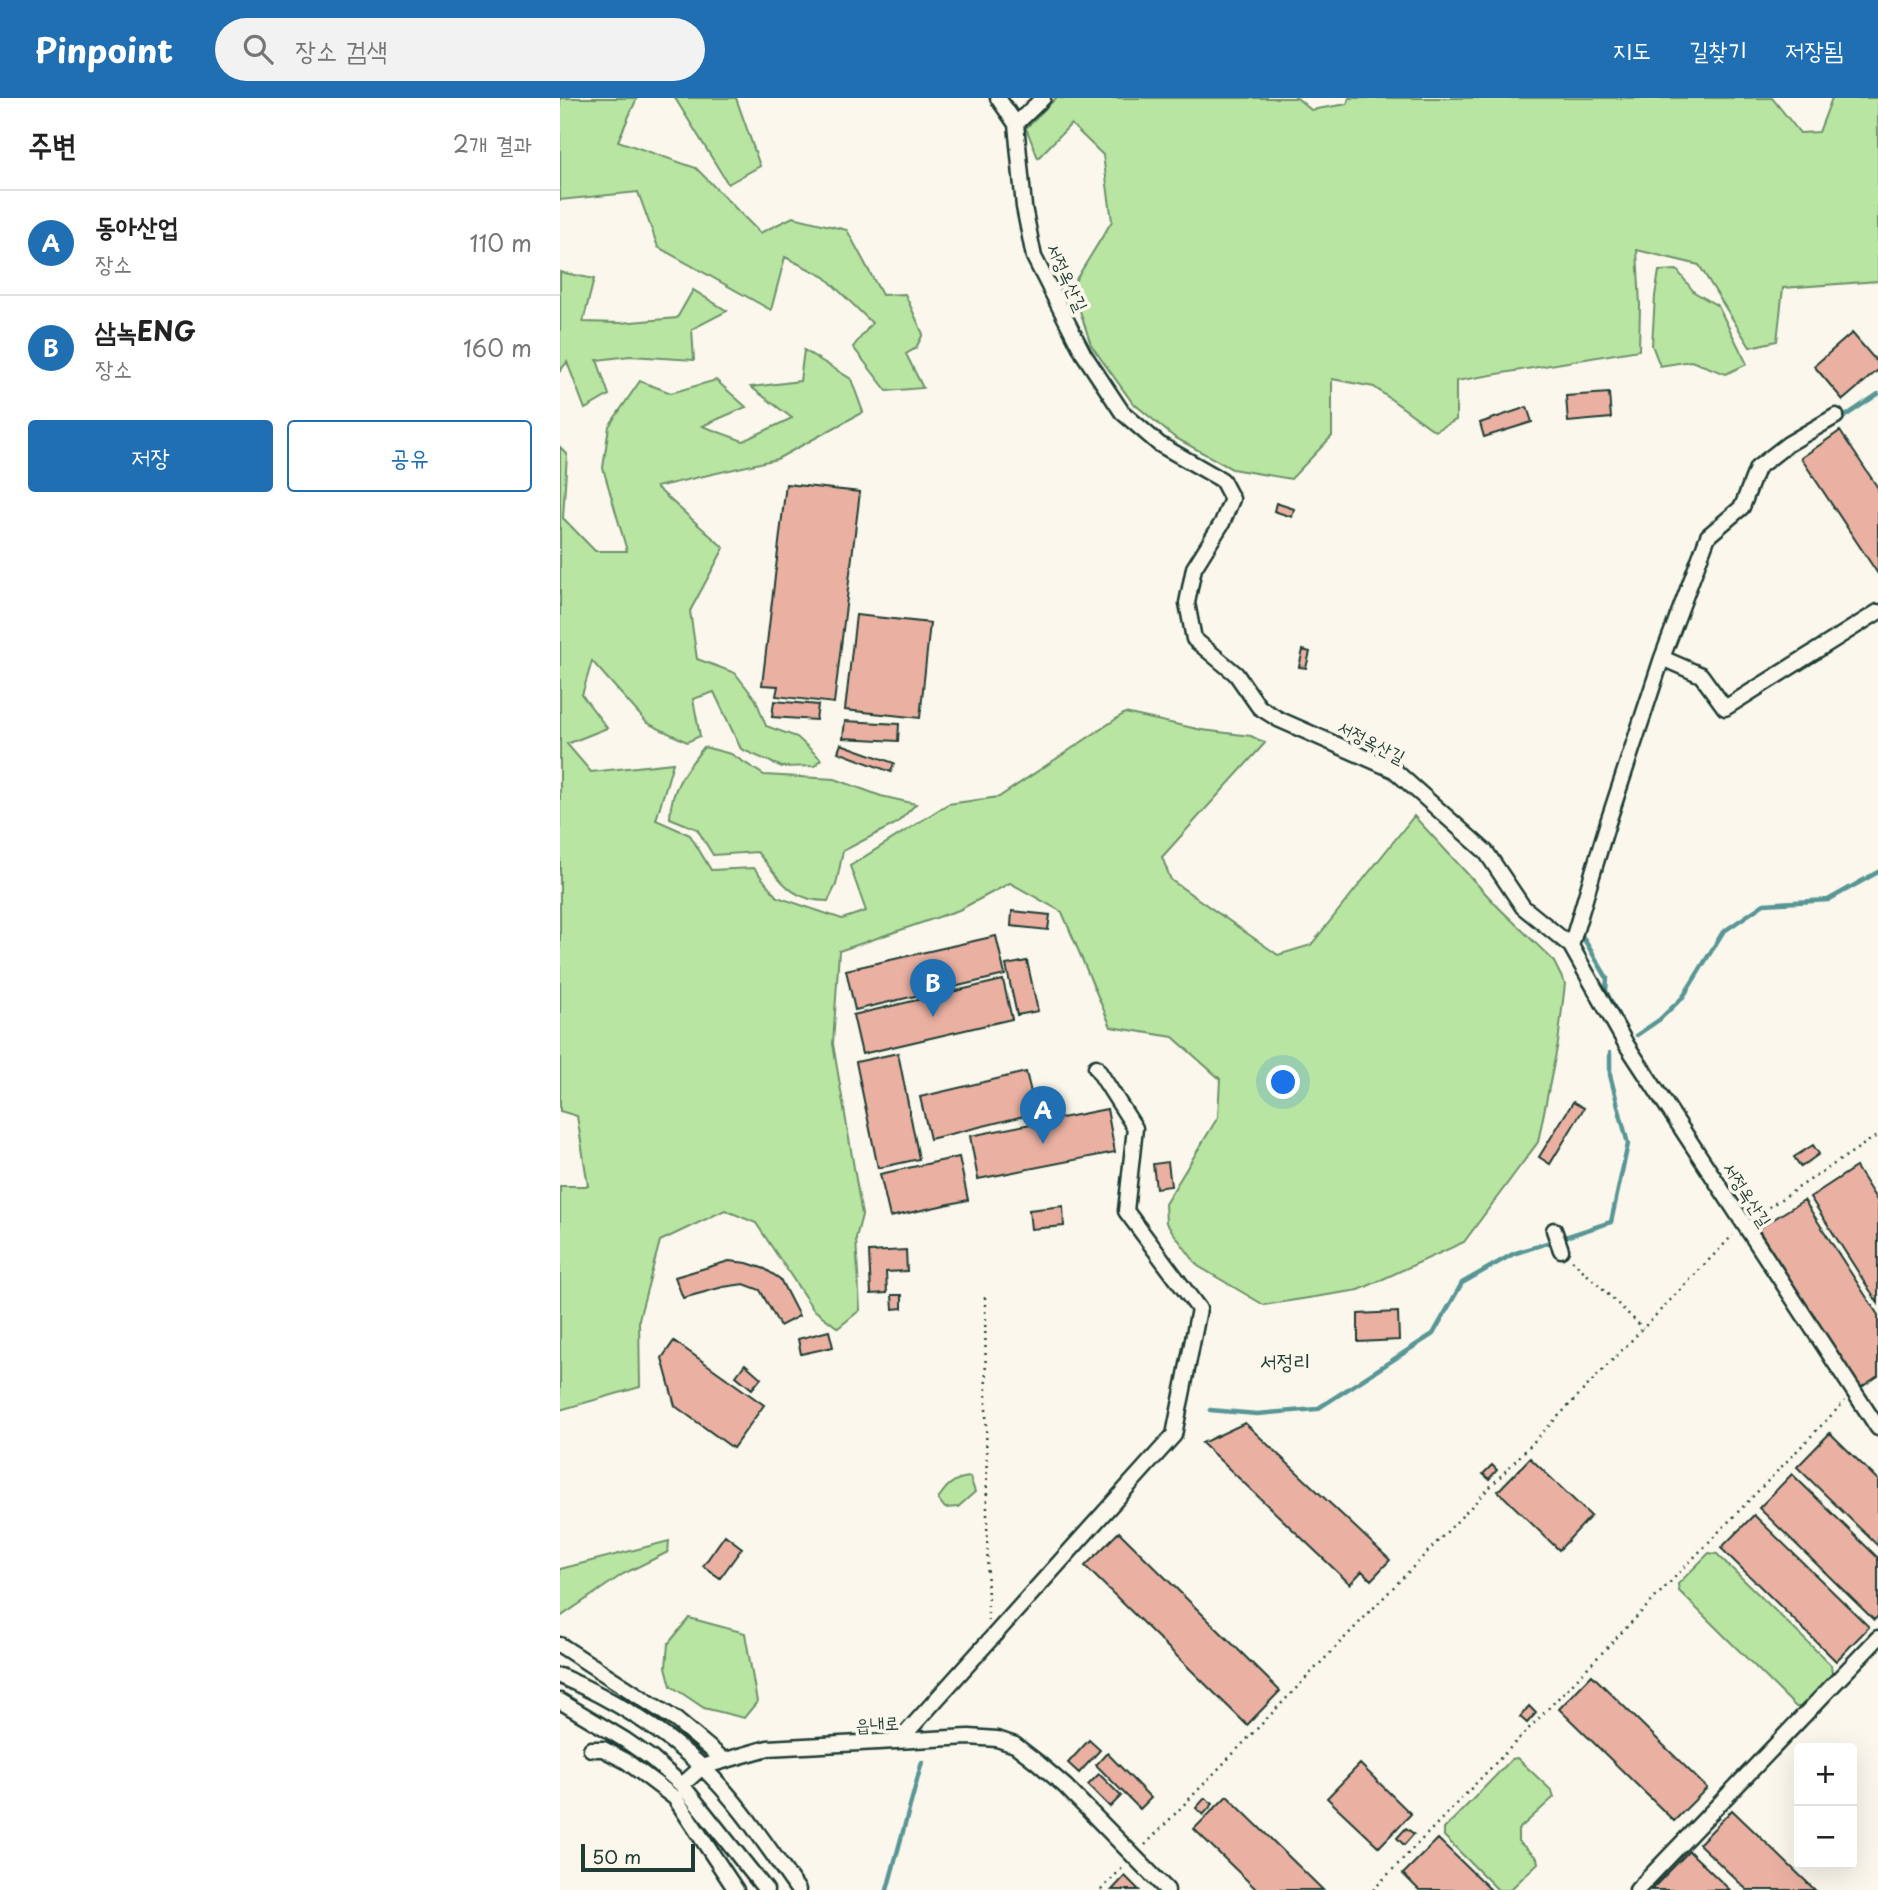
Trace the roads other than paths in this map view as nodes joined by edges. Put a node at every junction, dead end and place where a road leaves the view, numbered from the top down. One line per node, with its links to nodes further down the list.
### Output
1 (998, 98): 3 (street)
2 (1043, 98): 3 (street)
3 (1016, 124): 7 (street, 서정옥산길)
4 (1836, 416): 6 (street)
5 (1878, 612): 6 (street)
6 (1662, 658): 7 (street)
7 (1571, 946): 11 (street, 서정옥산길)
8 (1096, 1067): 16 (street)
9 (1554, 1230): 10 (street)
10 (1561, 1250)
11 (1878, 1428)
12 (1878, 1638): 25 (street)
13 (560, 1644): 18 (street)
14 (560, 1676): 19 (street)
15 (560, 1700): 20 (street)
16 (899, 1741): 18 (street, 읍내로); 24 (street, 읍내로)
17 (592, 1749): 21 (street)
18 (724, 1760): 19 (street, 읍내로)
19 (702, 1767): 20 (street); 23 (street)
20 (682, 1785): 22 (street)
21 (736, 1890)
22 (766, 1890)
23 (798, 1890)
24 (1167, 1890)
25 (1637, 1890)

